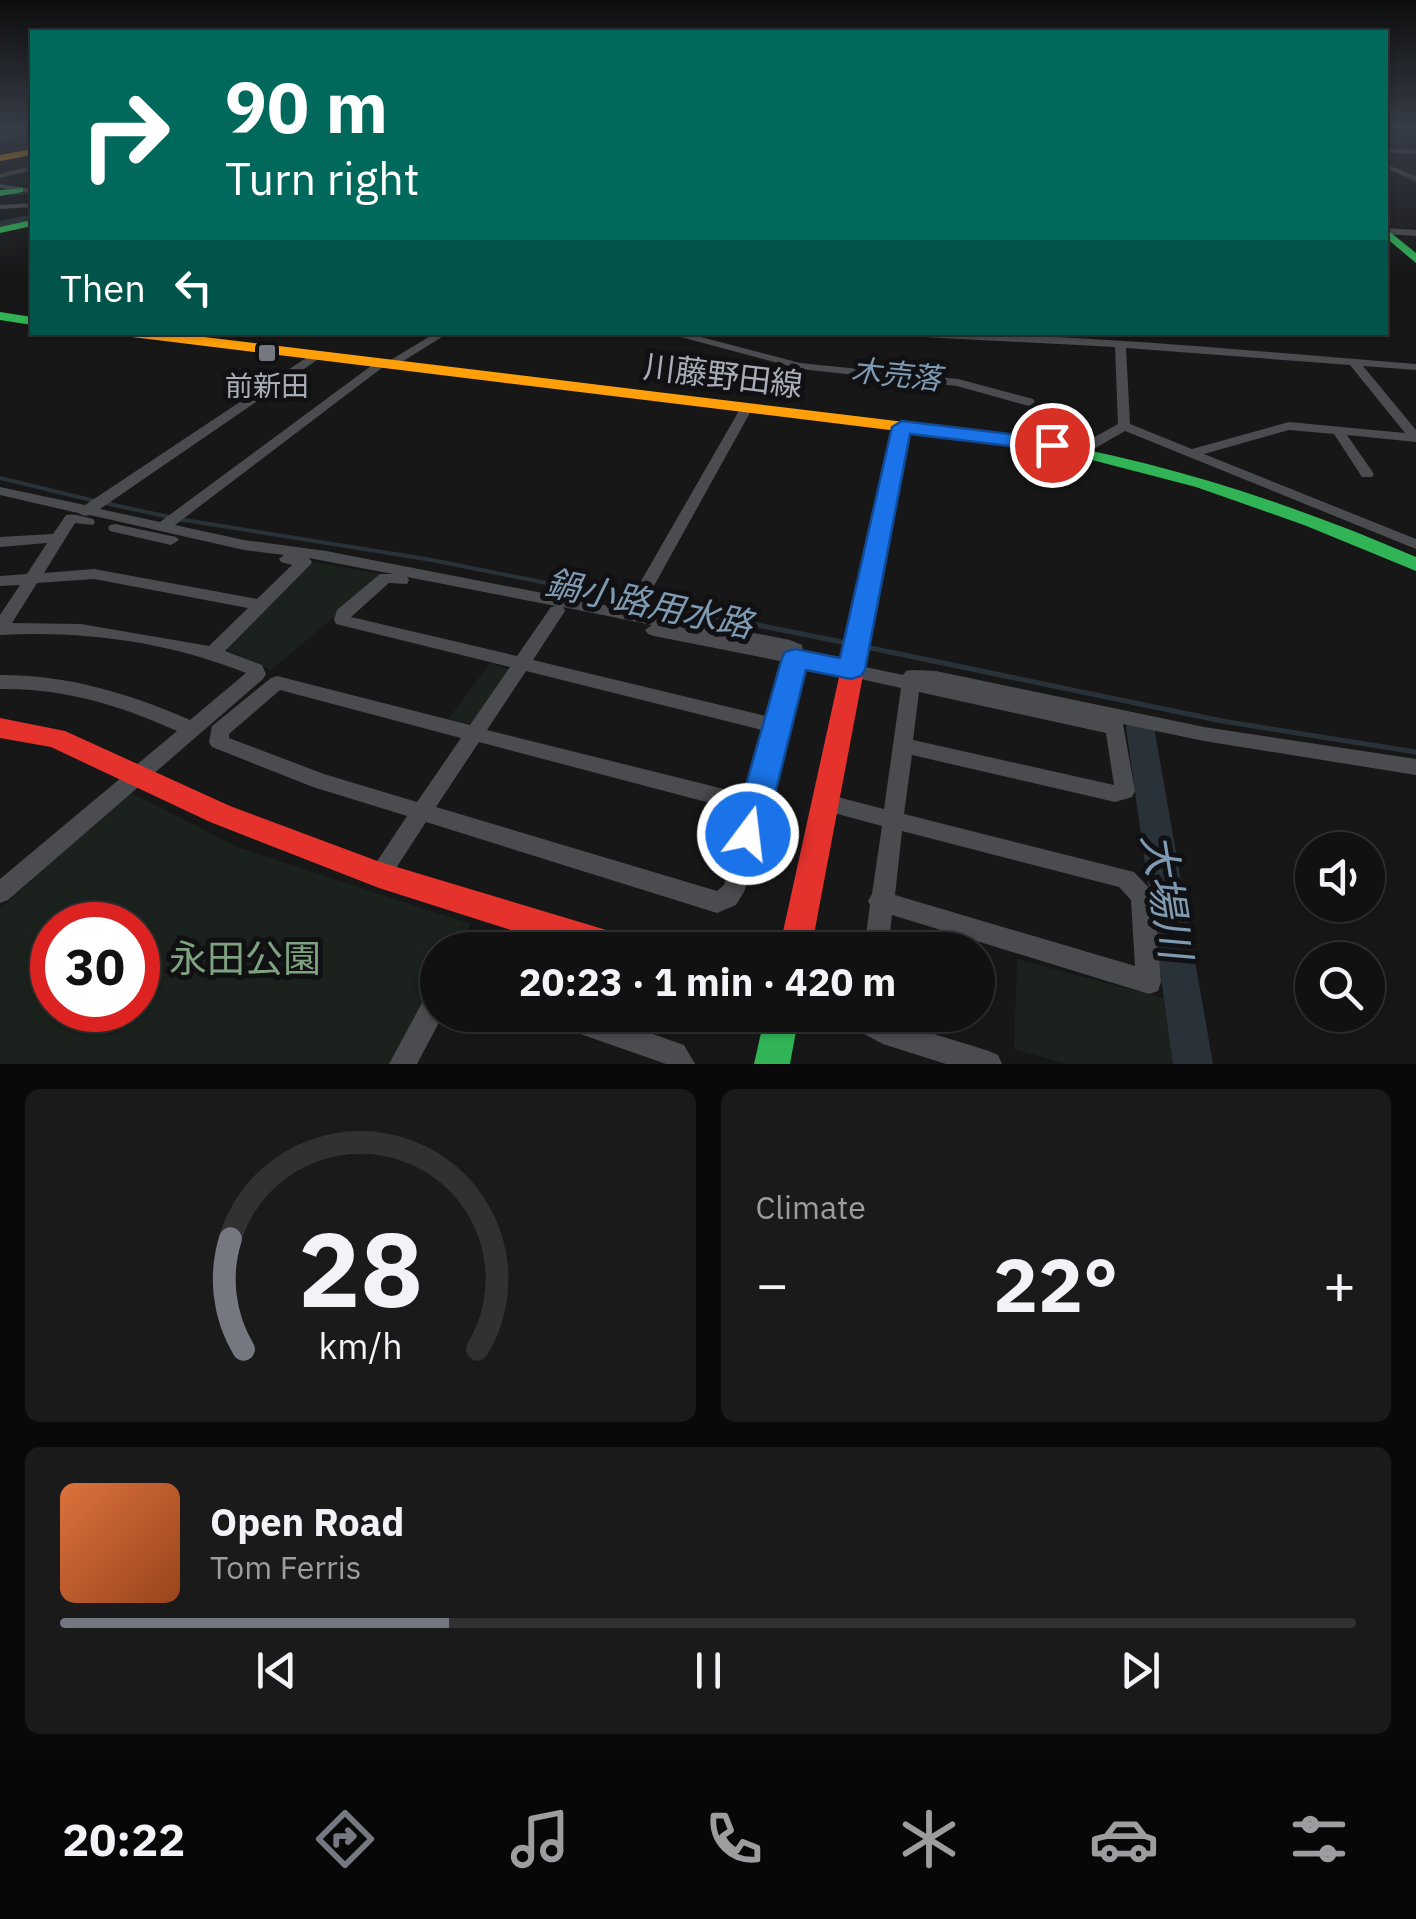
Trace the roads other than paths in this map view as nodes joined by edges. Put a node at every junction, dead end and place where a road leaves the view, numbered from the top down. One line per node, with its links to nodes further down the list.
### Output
1 (24, 201): 2 (street); 3 (street); 4 (main road)
2 (0, 207)
3 (0, 215)
4 (0, 230)
5 (1388, 231): 6 (street)
6 (1416, 233)
7 (1388, 234): 8 (main road)
8 (1416, 259)
9 (0, 316): 10 (main road)
10 (30, 321)
11 (148, 335): 16 (main road, 川藤野田線)
12 (439, 335): 18 (street)
13 (679, 335): 20 (street)
14 (931, 335): 15 (street)
15 (1120, 344): 17 (street); 22 (street)
16 (316, 356): 18 (main road, 川藤野田線); 31 (street)
17 (1353, 362): 19 (street); 25 (street)
18 (384, 365): 21 (main road, 川藤野田線); 32 (street)
19 (1416, 367)
20 (1029, 402)
21 (746, 409): 23 (main road, 川藤野田線); 41 (street)
22 (1124, 426): 26 (street); 27 (street)
23 (902, 427): 26 (main road, 川藤野田線); 46 (main road)
24 (1338, 431): 25 (street); 27 (street); 28 (street)
25 (1416, 438)
26 (1080, 451): 36 (main road, 川藤野田線)
27 (1191, 453): 35 (street)
28 (1367, 474)
29 (0, 490): 31 (street)
30 (0, 498): 31 (street)
31 (78, 515): 32 (street); 33 (street); 39 (street)
32 (171, 521): 41 (street)
33 (59, 538): 34 (street); 37 (street)
34 (0, 542)
35 (1416, 544)
36 (1416, 566)
37 (34, 578): 38 (street); 39 (street); 42 (street)
38 (0, 581)
39 (260, 605): 43 (street)
40 (556, 611): 44 (street); 45 (street); 45 (street)
41 (630, 615): 44 (street)
42 (0, 629): 43 (street)
43 (213, 652): 51 (street)
44 (795, 658): 46 (street); 49 (street)
45 (522, 665): 49 (street); 52 (street)
46 (851, 670): 48 (street); 56 (main road)
47 (0, 682): 51 (street)
48 (910, 682): 53 (street); 53 (street); 54 (street)
49 (777, 726): 57 (street)
50 (0, 728): 55 (main road)
51 (193, 730): 55 (street)
52 (476, 734): 57 (street); 58 (street); 58 (street)
53 (902, 745): 59 (street)
54 (1416, 767)
55 (138, 777): 60 (main road); 61 (street)
56 (826, 803): 59 (street); 64 (main road)
57 (756, 806): 58 (street)
58 (421, 814): 60 (street)
59 (892, 817): 62 (street); 62 (street)
60 (379, 875): 63 (main road)
61 (0, 893)
62 (880, 901): 65 (street)
63 (564, 932)
64 (799, 932)
65 (877, 932)
66 (420, 1032): 70 (street)
67 (611, 1032): 71 (street)
68 (779, 1032): 72 (main road)
69 (886, 1032): 73 (street)
70 (402, 1064)
71 (682, 1064)
72 (772, 1064)
73 (989, 1064)

